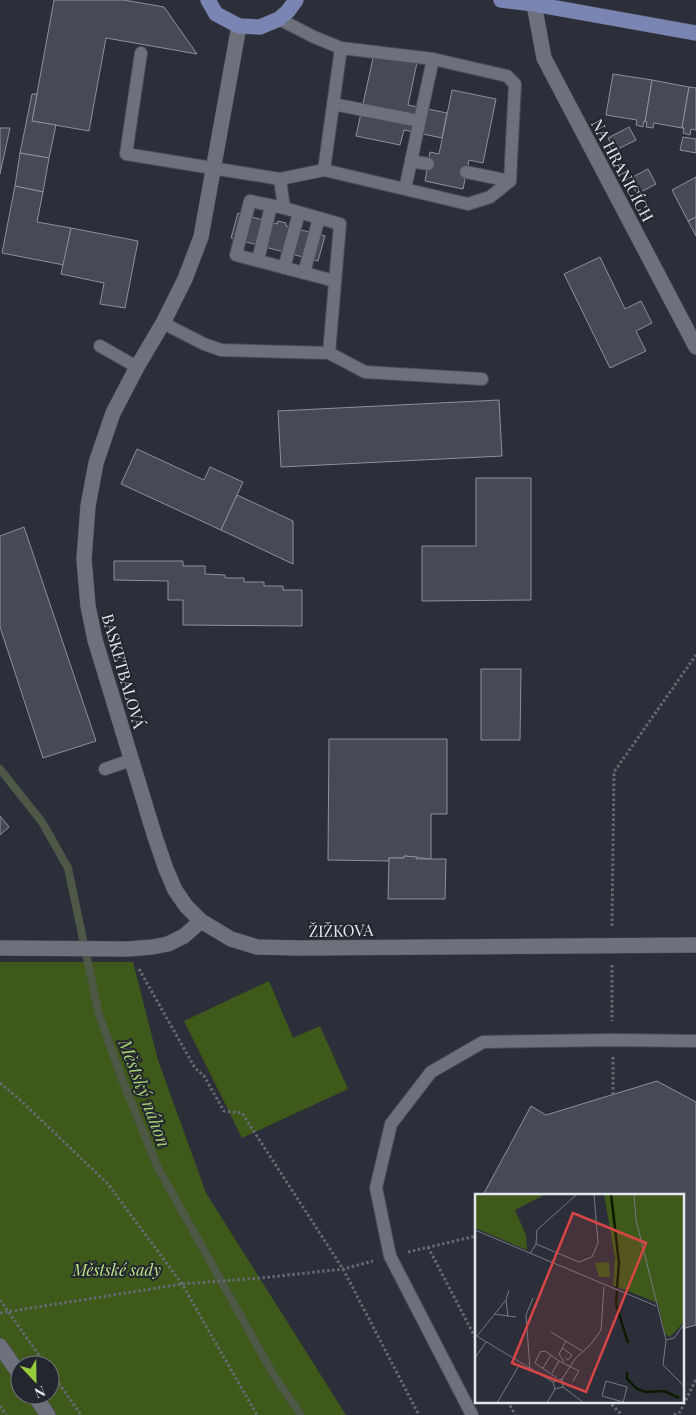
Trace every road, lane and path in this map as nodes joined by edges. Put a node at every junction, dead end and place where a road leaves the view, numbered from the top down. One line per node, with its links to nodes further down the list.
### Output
1 (208, 0): 6 (main road)
2 (296, 0): 5 (main road)
3 (501, 0): 4 (main road)
4 (534, 4): 7 (main road); 30 (street, NA HRANICÍCH)
5 (279, 19): 6 (main road); 8 (lane)
6 (238, 26): 15 (street, BASKETBALOVÁ)
7 (696, 33)
8 (341, 48): 10 (lane); 11 (lane)
9 (141, 53): 15 (lane)
10 (433, 59): 12 (lane); 19 (lane)
11 (333, 104): 12 (lane); 16 (lane)
12 (420, 122): 13 (lane)
13 (411, 161): 14 (lane); 20 (lane)
14 (428, 164)
15 (214, 169): 18 (lane); 28 (street, BASKETBALOVÁ)
16 (324, 170): 18 (lane); 20 (lane)
17 (466, 172): 19 (lane)
18 (280, 179): 21 (lane)
19 (510, 180): 20 (lane)
20 (405, 189)
21 (278, 207): 22 (lane); 24 (lane); 24 (lane)
22 (299, 212): 23 (lane); 25 (lane)
23 (319, 218): 26 (lane); 27 (lane)
24 (258, 260): 25 (lane)
25 (284, 268): 26 (lane)
26 (304, 273): 27 (lane)
27 (335, 281): 31 (lane)
28 (163, 323): 31 (lane); 32 (street, BASKETBALOVÁ)
29 (100, 346): 32 (lane)
30 (696, 347)
31 (328, 353): 33 (lane)
32 (137, 367): 35 (street, BASKETBALOVÁ)
33 (482, 379)
34 (696, 655): 38 (path)
35 (131, 760): 36 (lane); 37 (street, BASKETBALOVÁ)
36 (105, 769)
37 (201, 922): 38 (street, ŽIŽKOVA); 41 (street)
38 (611, 945): 39 (street, ŽIŽKOVA); 42 (path)
39 (696, 945)
40 (0, 948): 41 (street)
41 (128, 949): 49 (path)
42 (612, 1040): 43 (lane); 45 (path); 48 (lane)
43 (696, 1041)
44 (0, 1083): 50 (path)
45 (613, 1095)
46 (475, 1236): 47 (path)
47 (428, 1247): 48 (path); 54 (path)
48 (390, 1256): 49 (path); 67 (lane)
49 (343, 1269): 50 (path); 66 (path)
50 (182, 1284): 52 (path); 65 (path)
51 (0, 1300): 52 (path)
52 (8, 1312): 53 (path); 56 (path)
53 (0, 1314)
54 (475, 1337)
55 (0, 1346): 57 (street)
56 (39, 1355)
57 (10, 1360)
58 (696, 1379): 70 (path)
59 (60, 1385): 64 (path)
60 (508, 1402): 68 (path)
61 (609, 1402): 69 (path)
62 (0, 1406): 63 (path)
63 (6, 1415)
64 (81, 1415)
65 (256, 1415)
66 (419, 1415)
67 (472, 1415)
68 (515, 1415)
69 (622, 1415)
70 (674, 1415)

